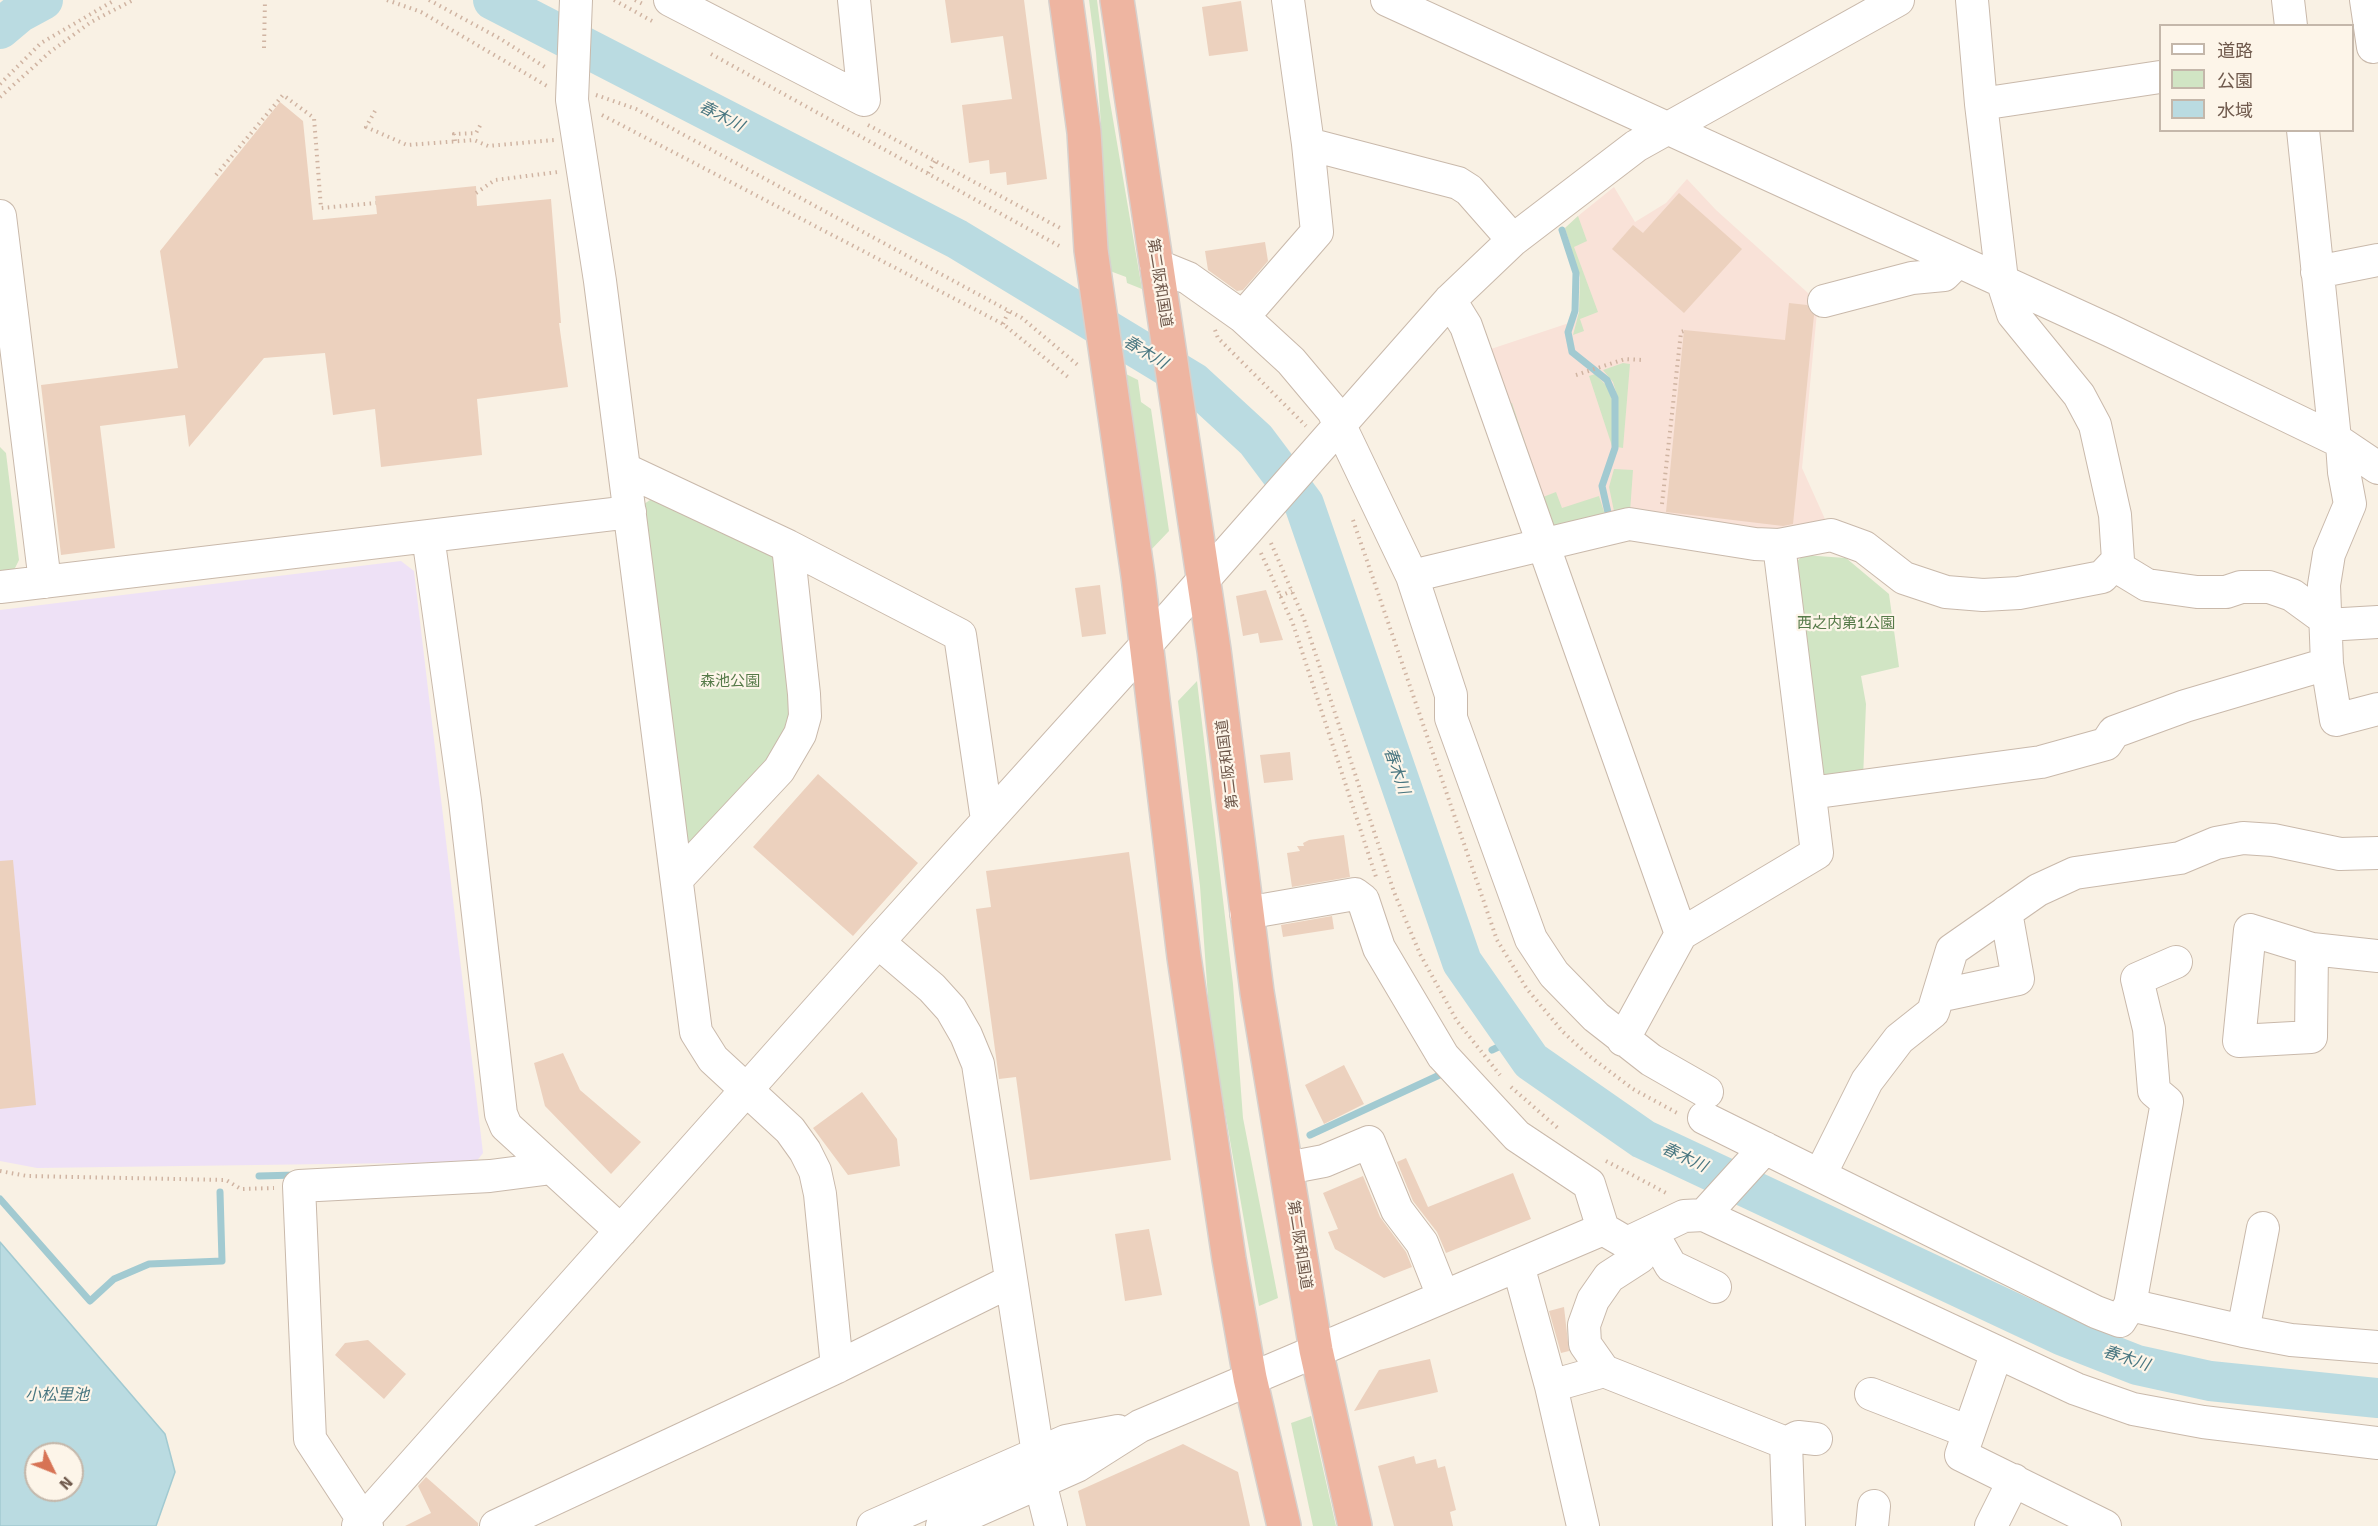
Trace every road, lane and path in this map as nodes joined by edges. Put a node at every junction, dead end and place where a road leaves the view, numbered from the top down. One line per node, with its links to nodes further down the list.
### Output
1 (115, 0): 23 (path)
2 (133, 0): 25 (path)
3 (265, 0): 20 (path)
4 (387, 0): 24 (path)
5 (429, 0): 24 (path)
6 (576, 0): 24 (street)
7 (614, 0): 17 (path)
8 (854, 0): 17 (street)
9 (1066, 0): 42 (highway)
10 (1117, 0): 45 (highway, 第二阪和国道)
11 (1288, 0): 33 (street)
12 (1387, 0): 29 (street)
13 (1898, 0): 29 (street)
14 (1972, 0): 26 (street)
15 (2288, 0): 18 (street)
16 (2366, 0): 19 (street)
17 (662, 11)
18 (2291, 24)
19 (2368, 47)
20 (264, 48)
21 (706, 51): 36 (path)
22 (2159, 77): 26 (street)
23 (0, 84)
24 (573, 87): 50 (path); 52 (path); 63 (street)
25 (0, 97)
26 (1981, 104): 47 (street)
27 (375, 111): 32 (path)
28 (482, 122): 32 (path)
29 (1665, 128): 41 (street); 44 (street)
30 (2303, 132): 46 (street)
31 (564, 138): 32 (path)
32 (454, 141)
33 (1308, 144): 41 (street); 51 (street)
34 (934, 161): 36 (path)
35 (568, 171): 38 (path)
36 (928, 173): 42 (path)
37 (216, 176): 39 (path)
38 (476, 193)
39 (376, 203)
40 (0, 216): 59 (street)
41 (1513, 240): 48 (street)
42 (1077, 249): 56 (highway)
43 (2378, 260): 46 (street)
44 (1959, 261): 47 (street); 49 (street)
45 (1156, 265): 51 (street); 74 (highway, 第二阪和国道)
46 (2317, 272): 61 (street)
47 (2002, 280): 61 (street); 72 (street)
48 (1450, 300): 60 (street); 70 (street)
49 (1824, 301)
50 (1008, 310): 52 (path); 56 (path)
51 (1243, 317): 60 (street)
52 (1003, 324): 58 (path)
53 (1214, 328): 60 (path)
54 (1687, 330): 66 (path)
55 (1642, 360): 57 (path)
56 (1094, 372): 83 (highway)
57 (1576, 375)
58 (1068, 377)
59 (14, 435): 75 (street)
60 (1324, 436): 65 (street); 73 (street)
61 (2338, 442): 62 (street); 81 (street)
62 (2378, 468)
63 (624, 469): 64 (street); 69 (street)
64 (630, 512): 67 (street); 89 (street)
65 (1265, 527): 74 (street); 77 (path)
66 (1659, 529): 68 (street); 70 (street)
67 (428, 536): 75 (street); 104 (street)
68 (1779, 545): 72 (street); 86 (street)
69 (788, 546): 87 (street); 89 (street)
70 (1544, 546): 73 (street); 93 (street)
71 (1259, 549): 78 (path)
72 (2114, 565): 81 (street)
73 (1412, 576): 99 (street)
74 (1203, 579): 83 (street); 92 (highway, 第二阪和国道)
75 (45, 582): 76 (street)
76 (0, 587)
77 (1292, 591): 78 (path); 101 (path)
78 (1280, 596): 90 (path)
79 (1387, 599): 80 (path)
80 (1380, 601)
81 (2325, 622): 82 (street); 84 (street)
82 (2378, 622)
83 (1146, 645): 87 (street); 127 (highway)
84 (2328, 664): 85 (street); 86 (street)
85 (2378, 710)
86 (1810, 793): 93 (street)
87 (987, 820): 94 (street)
88 (2378, 853): 91 (street)
89 (677, 879): 100 (street)
90 (1378, 883)
91 (2006, 912): 98 (street); 98 (street)
92 (1246, 913): 105 (highway, 第二阪和国道); 113 (street)
93 (1682, 934): 99 (street)
94 (878, 942): 100 (street); 117 (street)
95 (2312, 949): 96 (street)
96 (2378, 957)
97 (2176, 962): 120 (street)
98 (1938, 996): 108 (street)
99 (1623, 1040): 102 (street)
100 (747, 1089): 114 (street); 125 (street)
101 (1566, 1134)
102 (1760, 1153): 108 (street); 111 (street)
103 (1599, 1157): 107 (path)
104 (552, 1168): 110 (street); 114 (street)
105 (1287, 1168): 119 (street); 123 (highway, 第二阪和国道)
106 (0, 1171): 110 (path)
107 (1625, 1172): 109 (path); 111 (path)
108 (1820, 1175): 120 (street)
109 (1618, 1176)
110 (299, 1186): 134 (street)
111 (1708, 1210): 115 (street); 124 (street)
112 (2263, 1228): 121 (street)
113 (1603, 1229): 115 (street); 116 (street)
114 (621, 1230): 134 (street)
115 (1652, 1233): 118 (street); 126 (street)
116 (1518, 1264): 119 (street); 128 (street)
117 (1011, 1281): 125 (street); 132 (street)
118 (1715, 1287)
119 (1443, 1296): 123 (street)
120 (2130, 1305): 121 (street)
121 (2243, 1331): 122 (street)
122 (2378, 1347)
123 (1316, 1350): 127 (street); 140 (highway, 第二阪和国道)
124 (1997, 1352): 130 (street); 131 (street)
125 (837, 1367): 135 (street)
126 (1604, 1371): 128 (street); 142 (street)
127 (1250, 1378): 132 (street); 139 (highway)
128 (1551, 1386): 141 (street)
129 (1871, 1394): 130 (street)
130 (1969, 1432): 133 (street)
131 (2378, 1443)
132 (1039, 1468): 136 (street); 137 (street); 138 (street)
133 (2014, 1480): 143 (street); 144 (street)
134 (363, 1524)
135 (496, 1526)
136 (873, 1526)
137 (942, 1526)
138 (1051, 1526)
139 (1284, 1526)
140 (1355, 1526)
141 (1582, 1526)
142 (1789, 1526)
143 (1990, 1526)
144 (2105, 1526)

